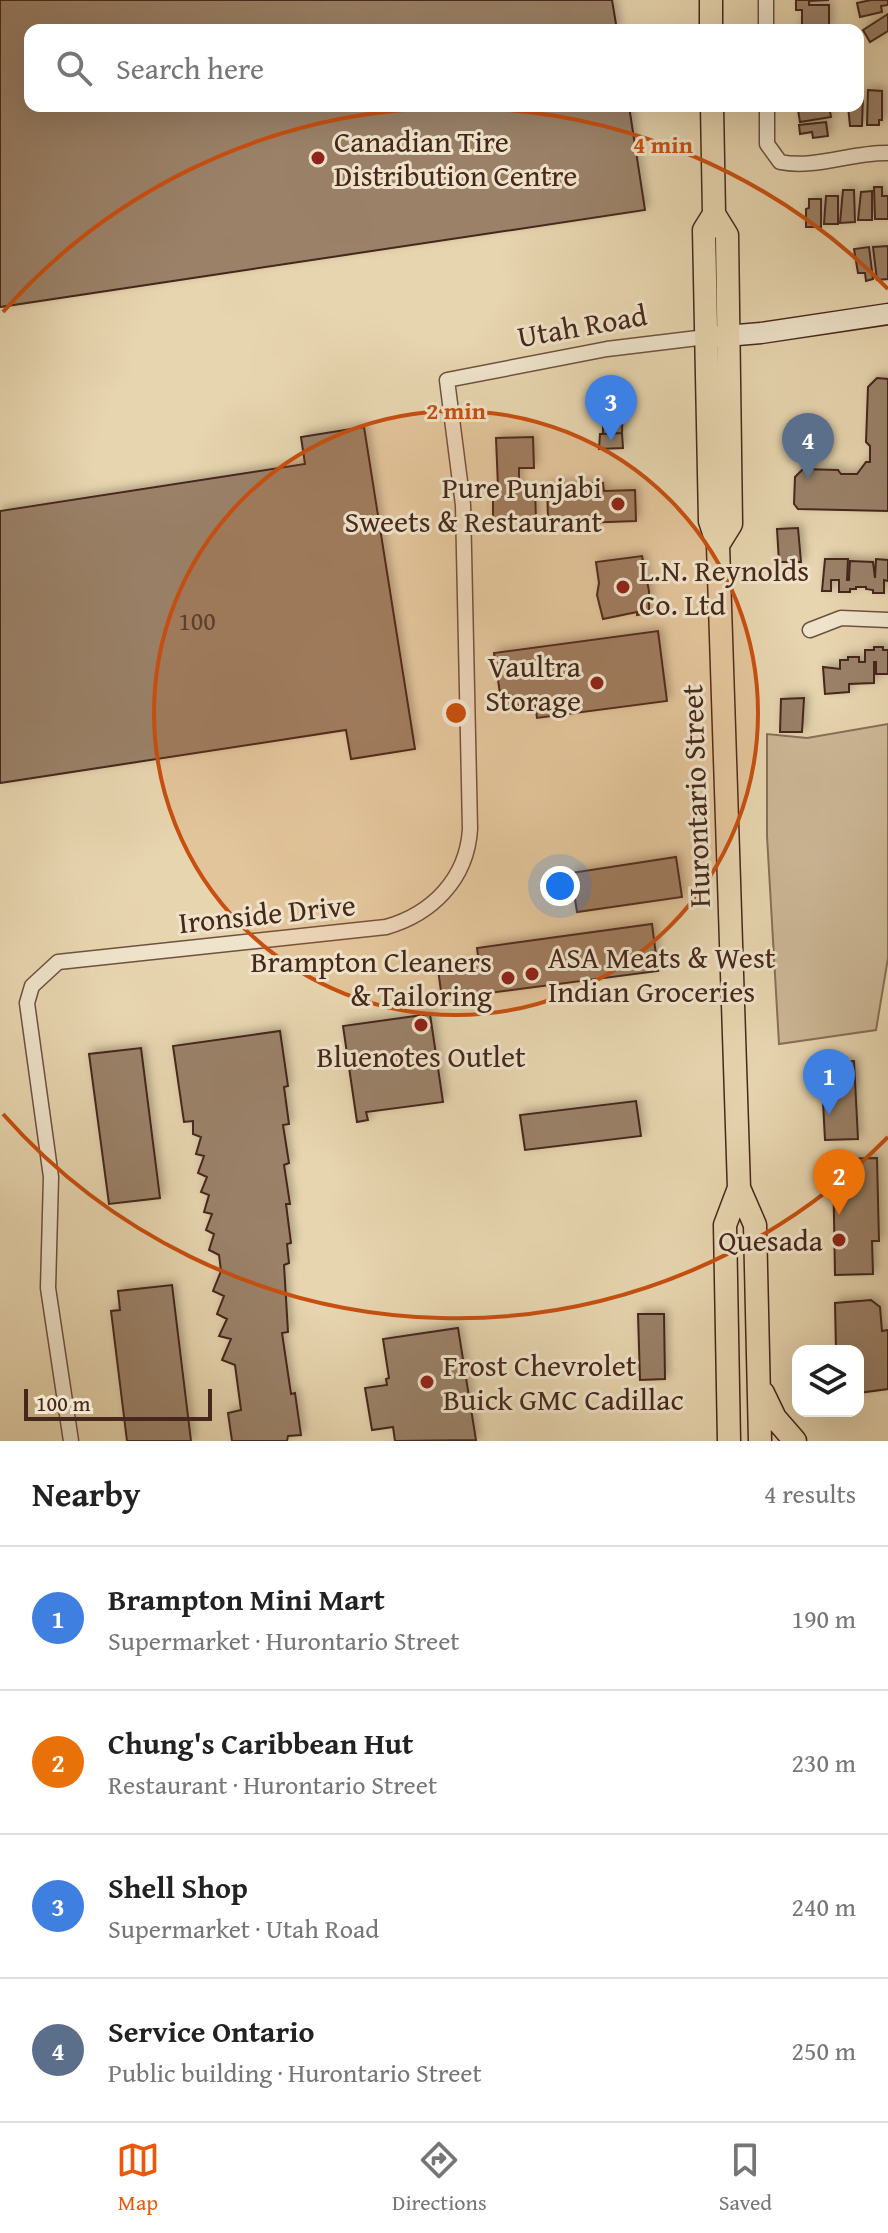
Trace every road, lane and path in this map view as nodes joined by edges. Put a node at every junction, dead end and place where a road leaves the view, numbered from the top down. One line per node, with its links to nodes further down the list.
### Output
1 (711, 0): 3 (main road)
2 (766, 0): 4 (street)
3 (711, 24)
4 (766, 24)
5 (712, 112): 9 (main road, Hurontario Street)
6 (767, 112): 7 (street)
7 (888, 153)
8 (888, 314): 9 (street)
9 (717, 336): 10 (street, Utah Road); 13 (main road, Hurontario Street)
10 (447, 380): 16 (street, Ironside Drive)
11 (888, 620): 12 (street)
12 (810, 630)
13 (739, 1188): 14 (main road, Hurontario Street); 15 (main road, Hurontario Street)
14 (728, 1371): 17 (main road); 18 (main road, Hurontario Street)
15 (759, 1379): 19 (main road, Hurontario Street); 20 (main road)
16 (71, 1441)
17 (713, 1441)
18 (729, 1441)
19 (760, 1441)
20 (795, 1441)

